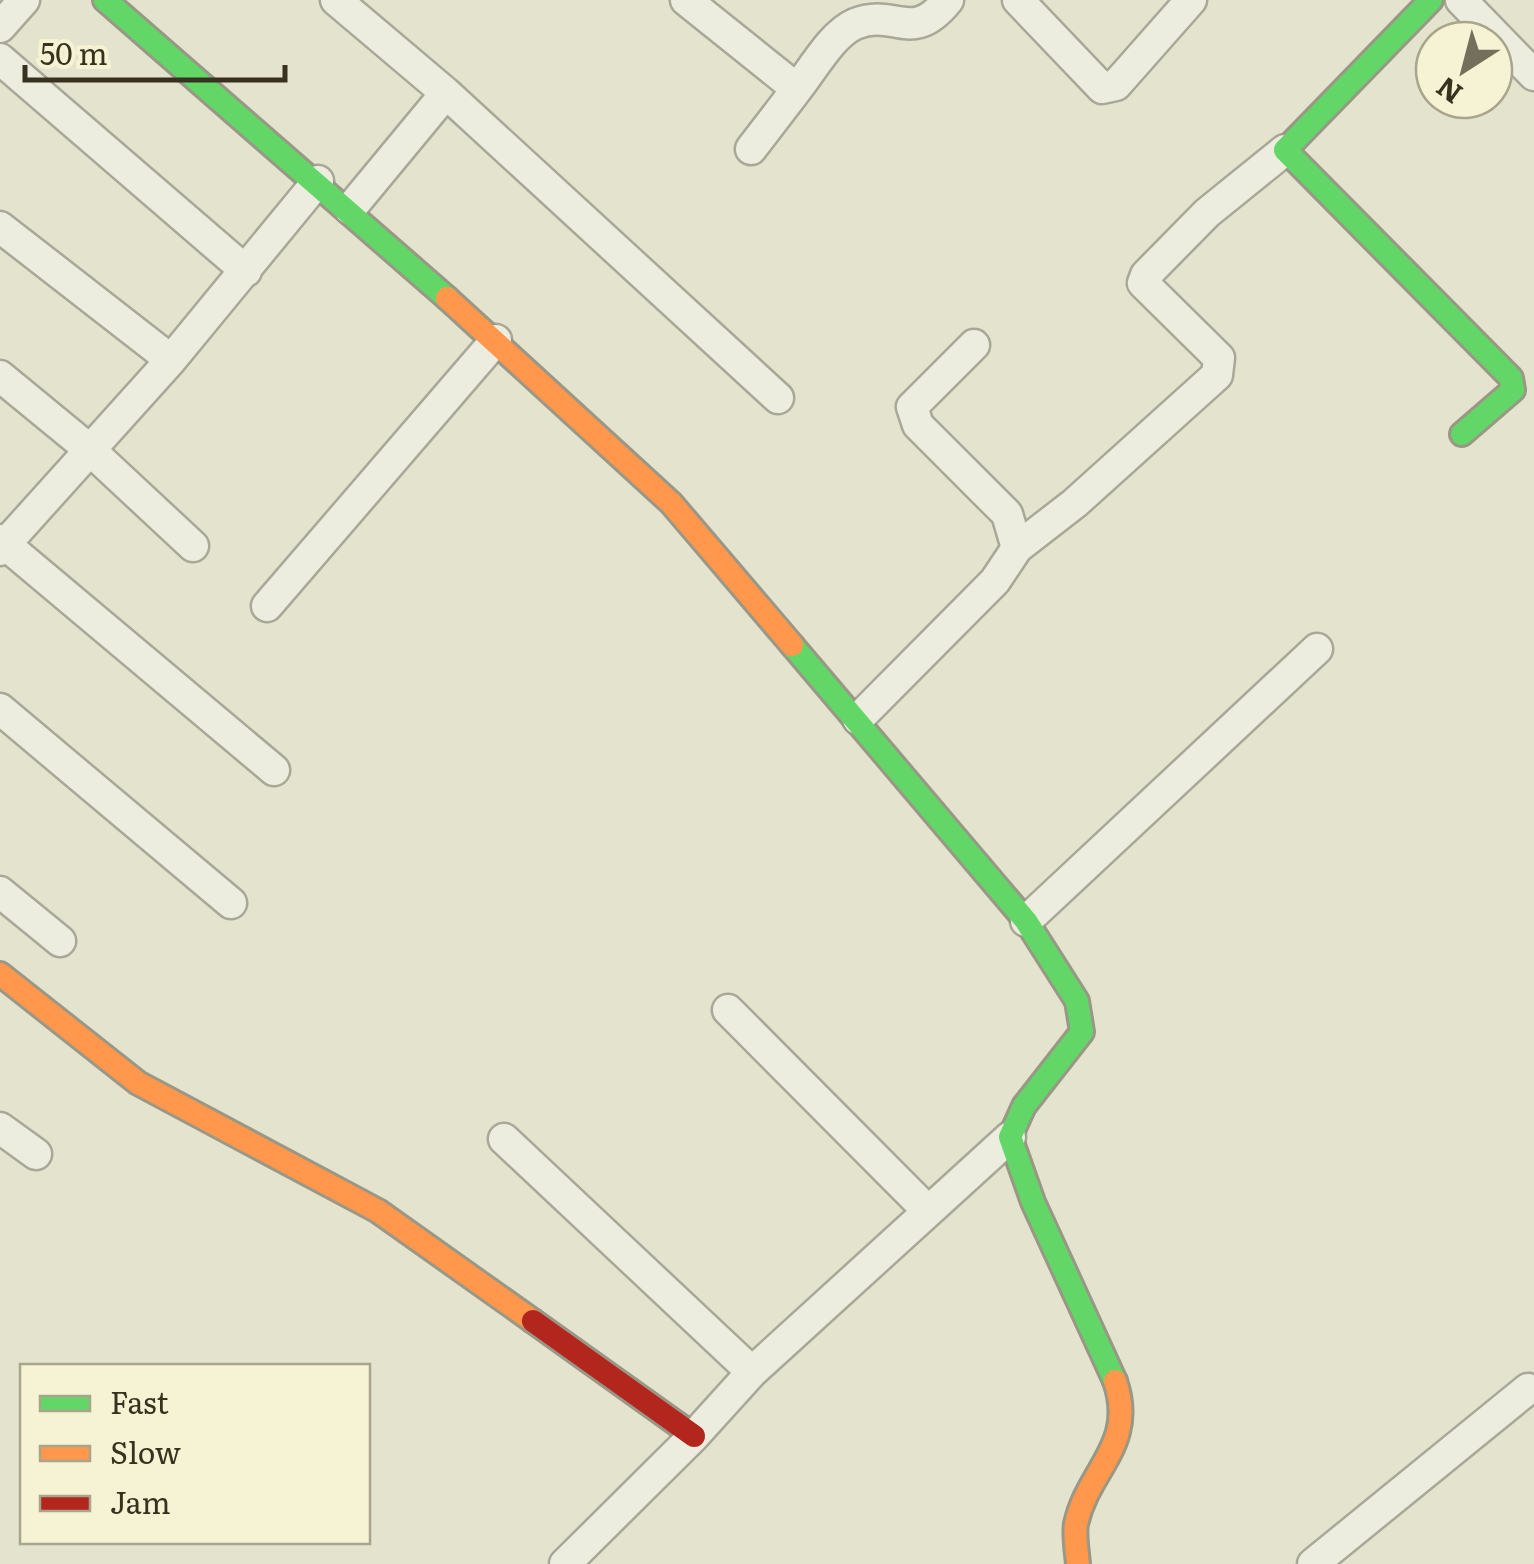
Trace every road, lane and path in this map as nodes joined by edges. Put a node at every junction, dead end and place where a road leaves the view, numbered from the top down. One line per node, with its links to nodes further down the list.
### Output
1 (24, 0): 10 (street)
2 (106, 0): 17 (street)
3 (336, 0): 14 (street)
4 (686, 0): 13 (street)
5 (948, 0): 13 (street)
6 (1018, 0): 7 (street)
7 (1191, 0)
8 (1431, 0): 16 (street)
9 (1461, 0): 12 (street)
10 (0, 28)
11 (0, 59): 20 (street)
12 (1534, 75)
13 (797, 89): 15 (street)
14 (446, 94): 18 (street); 25 (street)
15 (751, 149)
16 (1284, 150): 26 (street); 30 (street)
17 (318, 181): 18 (street); 20 (street)
18 (350, 209): 21 (street)
19 (0, 226): 23 (street)
20 (246, 271): 23 (street)
21 (496, 340): 31 (street); 34 (street)
22 (974, 345): 30 (street)
23 (171, 360): 27 (street)
24 (0, 376): 27 (street)
25 (778, 398)
26 (1462, 434)
27 (90, 450): 28 (street); 29 (street)
28 (2, 545): 35 (street)
29 (194, 546)
30 (1017, 548): 34 (street)
31 (267, 606)
32 (1316, 649): 38 (street)
33 (0, 709): 37 (street)
34 (858, 719): 38 (street)
35 (274, 770)
36 (0, 892): 39 (street)
37 (232, 903)
38 (1026, 921): 43 (street)
39 (60, 941)
40 (0, 974): 49 (street)
41 (728, 1010): 46 (street)
42 (0, 1128): 45 (street)
43 (1010, 1137): 46 (street); 51 (street)
44 (504, 1139): 47 (street)
45 (36, 1154)
46 (927, 1210): 47 (street)
47 (752, 1372): 49 (street)
48 (1528, 1388): 52 (street)
49 (694, 1436): 50 (street)
50 (565, 1564)
51 (1078, 1564)
52 (1313, 1564)

